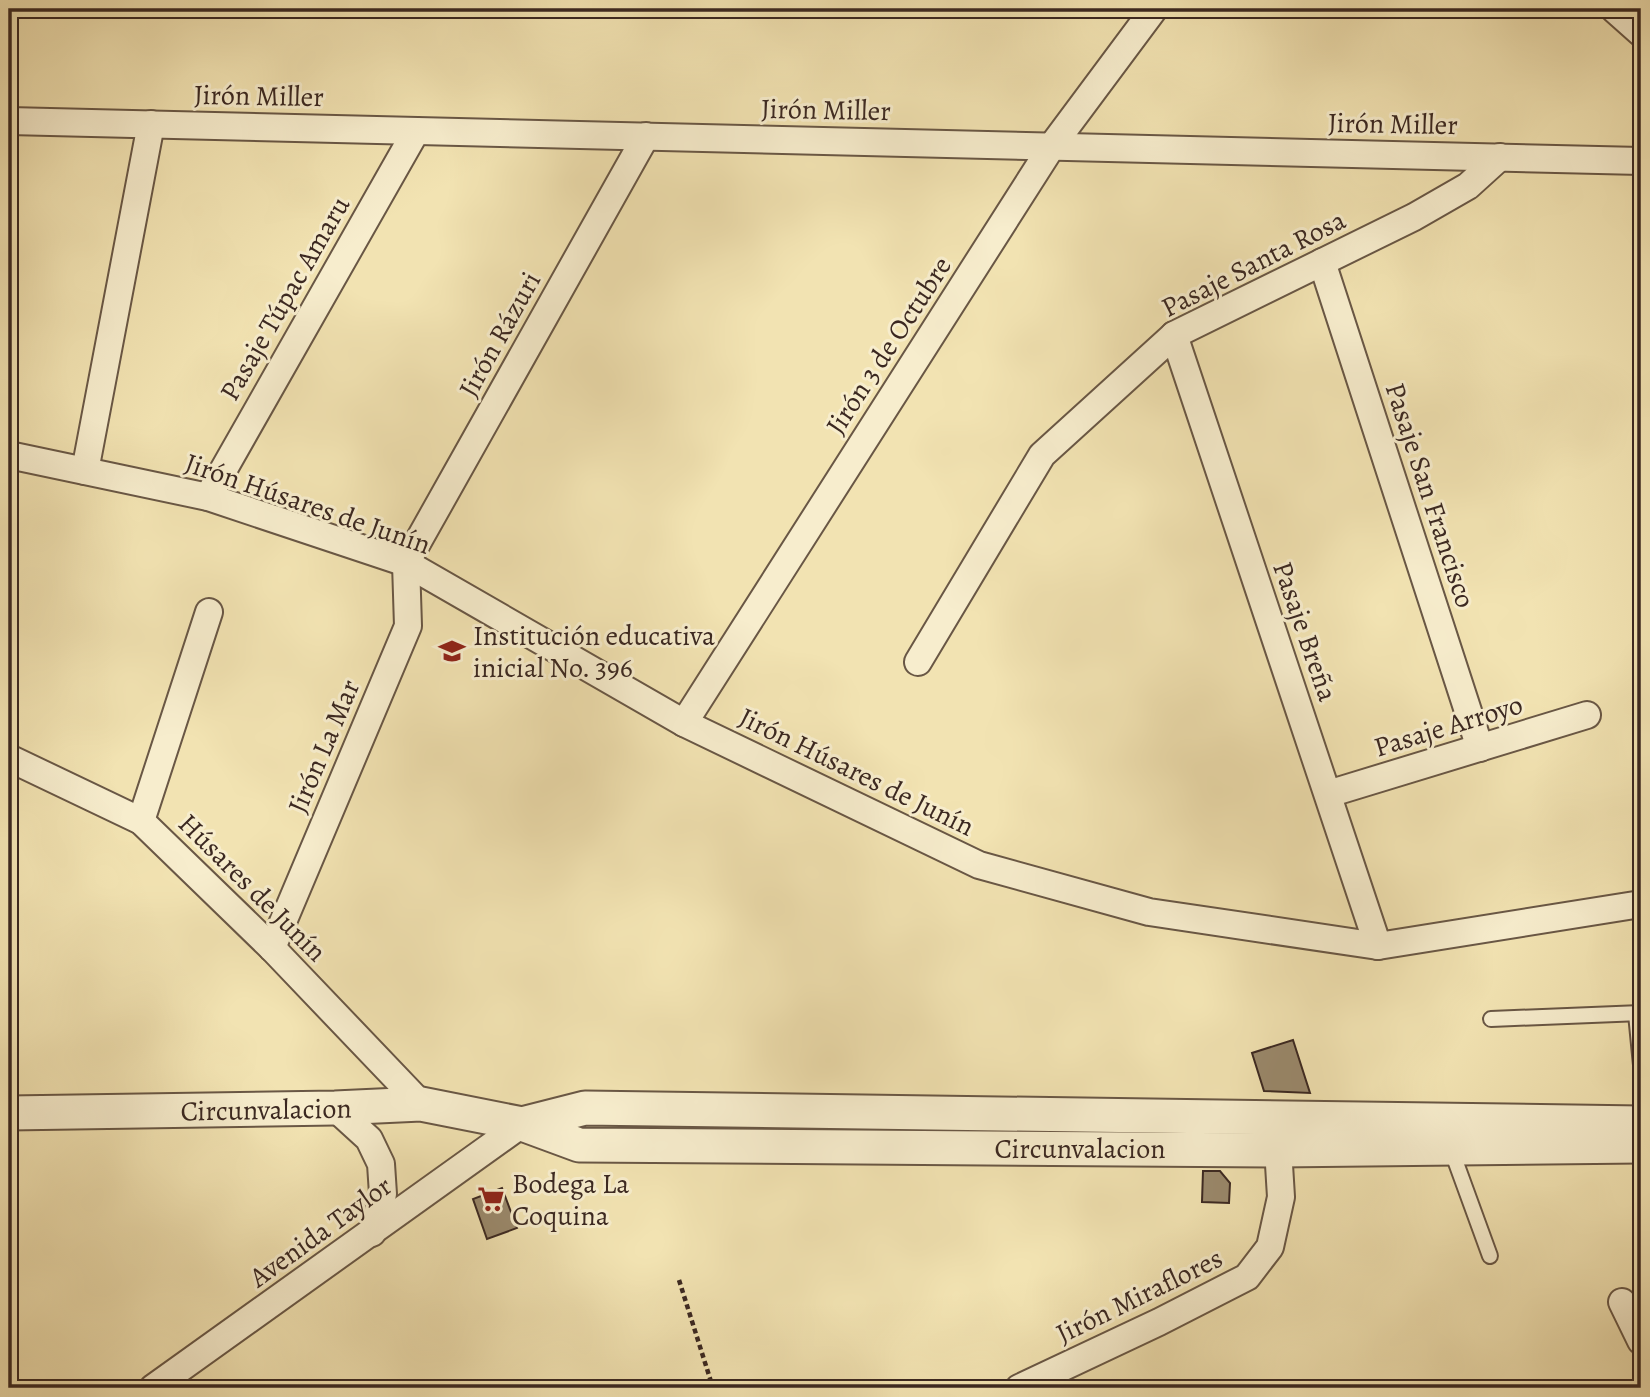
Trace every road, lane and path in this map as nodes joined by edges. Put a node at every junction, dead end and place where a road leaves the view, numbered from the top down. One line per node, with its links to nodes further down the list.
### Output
1 (1154, 9): 8 (street, Jirón 3 de Octubre)
2 (1621, 11): 3 (street)
3 (1641, 33)
4 (9, 121): 5 (street, Jirón Miller)
5 (151, 124): 6 (street, Jirón Miller); 14 (street)
6 (416, 131): 7 (street, Jirón Miller); 15 (street, Pasaje Túpac Amaru)
7 (646, 136): 8 (street, Jirón Miller); 16 (street, Jirón Rázuri)
8 (1052, 146): 9 (street, Jirón Miller); 20 (street, Jirón 3 de Octubre)
9 (1500, 157): 10 (street, Jirón Miller); 11 (street, Pasaje Santa Rosa)
10 (1641, 161)
11 (1322, 262): 12 (street, Pasaje Santa Rosa); 21 (street, Pasaje San Francisco)
12 (1174, 335): 18 (street, Pasaje Santa Rosa); 23 (street, Pasaje Breña)
13 (9, 455): 14 (street, Jirón Húsares de Junín)
14 (85, 471): 15 (street, Jirón Húsares de Junín)
15 (208, 497): 16 (street, Jirón Húsares de Junín)
16 (406, 563): 20 (street, Jirón Húsares de Junín); 27 (street, Jirón La Mar)
17 (209, 612): 24 (street)
18 (918, 662)
19 (1587, 715): 21 (street, Pasaje Arroyo)
20 (684, 723): 26 (street, Jirón Húsares de Junín)
21 (1480, 748): 23 (street, Pasaje Arroyo)
22 (9, 758): 24 (street, Húsares de Junín)
23 (1328, 794): 26 (street, Pasaje Breña)
24 (141, 821): 27 (street, Húsares de Junín)
25 (1641, 904): 26 (street, Jirón Húsares de Junín)
26 (1378, 946)
27 (272, 948): 31 (street, Húsares de Junín)
28 (1639, 1014): 29 (lane); 30 (lane)
29 (1492, 1019)
30 (1641, 1065)
31 (421, 1104): 32 (street, Circunvalacion); 36 (street, Circunvalacion)
32 (335, 1108): 33 (street, Circunvalacion); 40 (street)
33 (9, 1113)
34 (1276, 1117): 35 (street, Circunvalacion); 36 (street, Circunvalacion); 39 (street, Jirón Miraflores)
35 (1641, 1123)
36 (522, 1124): 39 (street, Circunvalacion); 40 (street, Avenida Taylor)
37 (1641, 1146): 38 (street, Circunvalacion)
38 (1450, 1147): 39 (street, Circunvalacion); 41 (lane)
39 (1278, 1150): 47 (street, Jirón Miraflores)
40 (372, 1233): 45 (street, Avenida Taylor)
41 (1490, 1256)
42 (679, 1280): 46 (path)
43 (1622, 1302): 44 (street)
44 (1641, 1341)
45 (153, 1388)
46 (713, 1388)
47 (1019, 1388)

